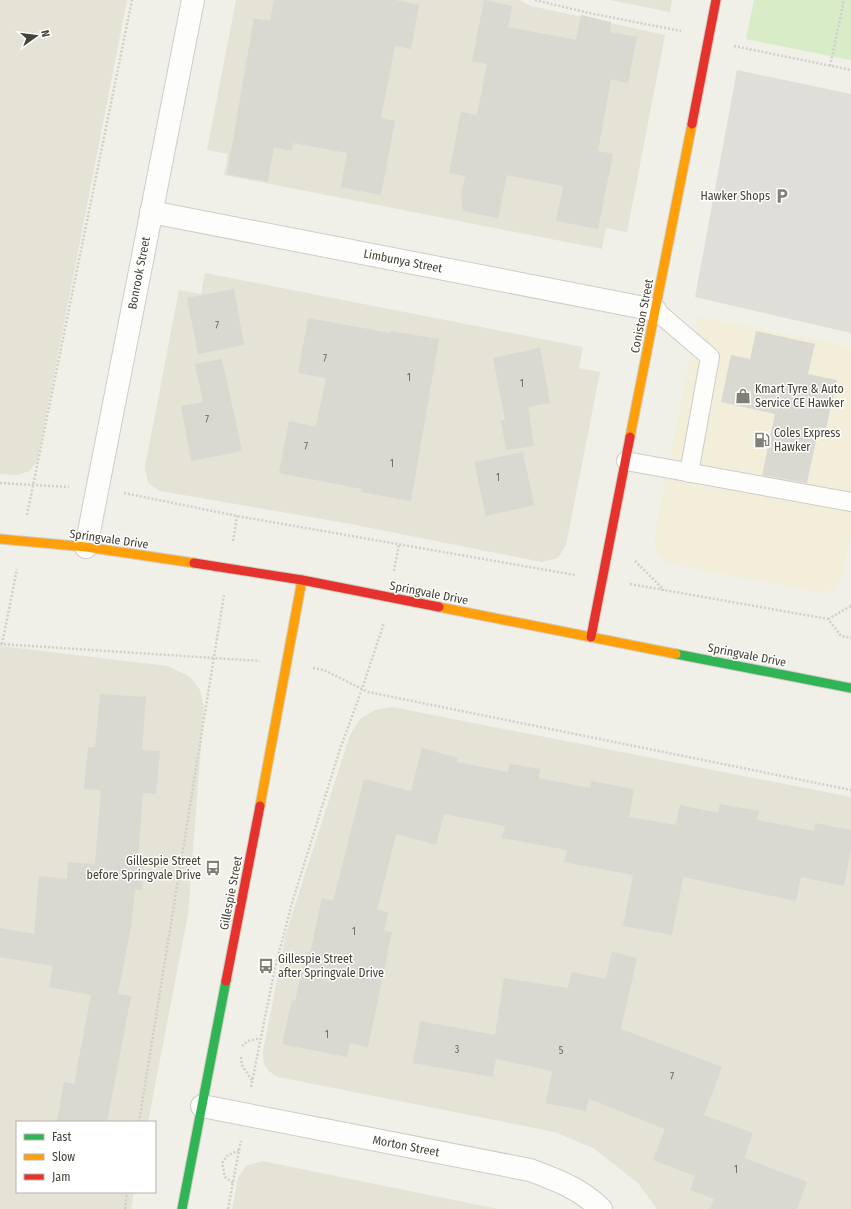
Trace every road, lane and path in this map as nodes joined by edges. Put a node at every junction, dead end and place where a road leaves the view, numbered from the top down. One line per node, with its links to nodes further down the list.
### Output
1 (132, 0): 11 (path)
2 (193, 0): 6 (street, Bonrook Street)
3 (716, 0): 7 (street, Coniston Street)
4 (844, 0): 5 (path)
5 (830, 66)
6 (151, 212): 7 (street, Limbunya Street); 18 (street, Bonrook Street)
7 (656, 310): 8 (street, Coniston Street); 9 (lane)
8 (626, 461): 9 (lane); 21 (street, Coniston Street)
9 (689, 473): 14 (lane)
10 (0, 483): 11 (path)
11 (33, 485): 12 (path); 17 (path)
12 (65, 486)
13 (129, 494): 15 (path)
14 (851, 502)
15 (237, 516): 19 (path); 21 (path)
16 (0, 539): 17 (street, Springvale Drive)
17 (22, 541): 18 (street, Springvale Drive); 27 (path)
18 (86, 547): 19 (street, Springvale Drive)
19 (228, 569): 20 (street, Springvale Drive); 28 (path)
20 (302, 580): 25 (street, Springvale Drive); 35 (street, Gillespie Street)
21 (603, 580): 23 (path); 25 (street, Coniston Street)
22 (851, 606): 23 (path)
23 (828, 619): 26 (path)
24 (382, 631): 32 (path)
25 (591, 637): 31 (street, Springvale Drive)
26 (851, 638)
27 (1, 644): 28 (path)
28 (213, 658): 29 (path); 36 (path)
29 (250, 660)
30 (324, 670): 32 (path)
31 (851, 688)
32 (362, 689): 33 (path); 34 (path)
33 (851, 790)
34 (260, 1038): 34 (path)
35 (202, 1106): 40 (street, Gillespie Street); 42 (street, Morton Street)
36 (139, 1121)
37 (233, 1183): 37 (path); 41 (path)
38 (127, 1193): 39 (path)
39 (125, 1209)
40 (182, 1209)
41 (228, 1209)
42 (601, 1209)

